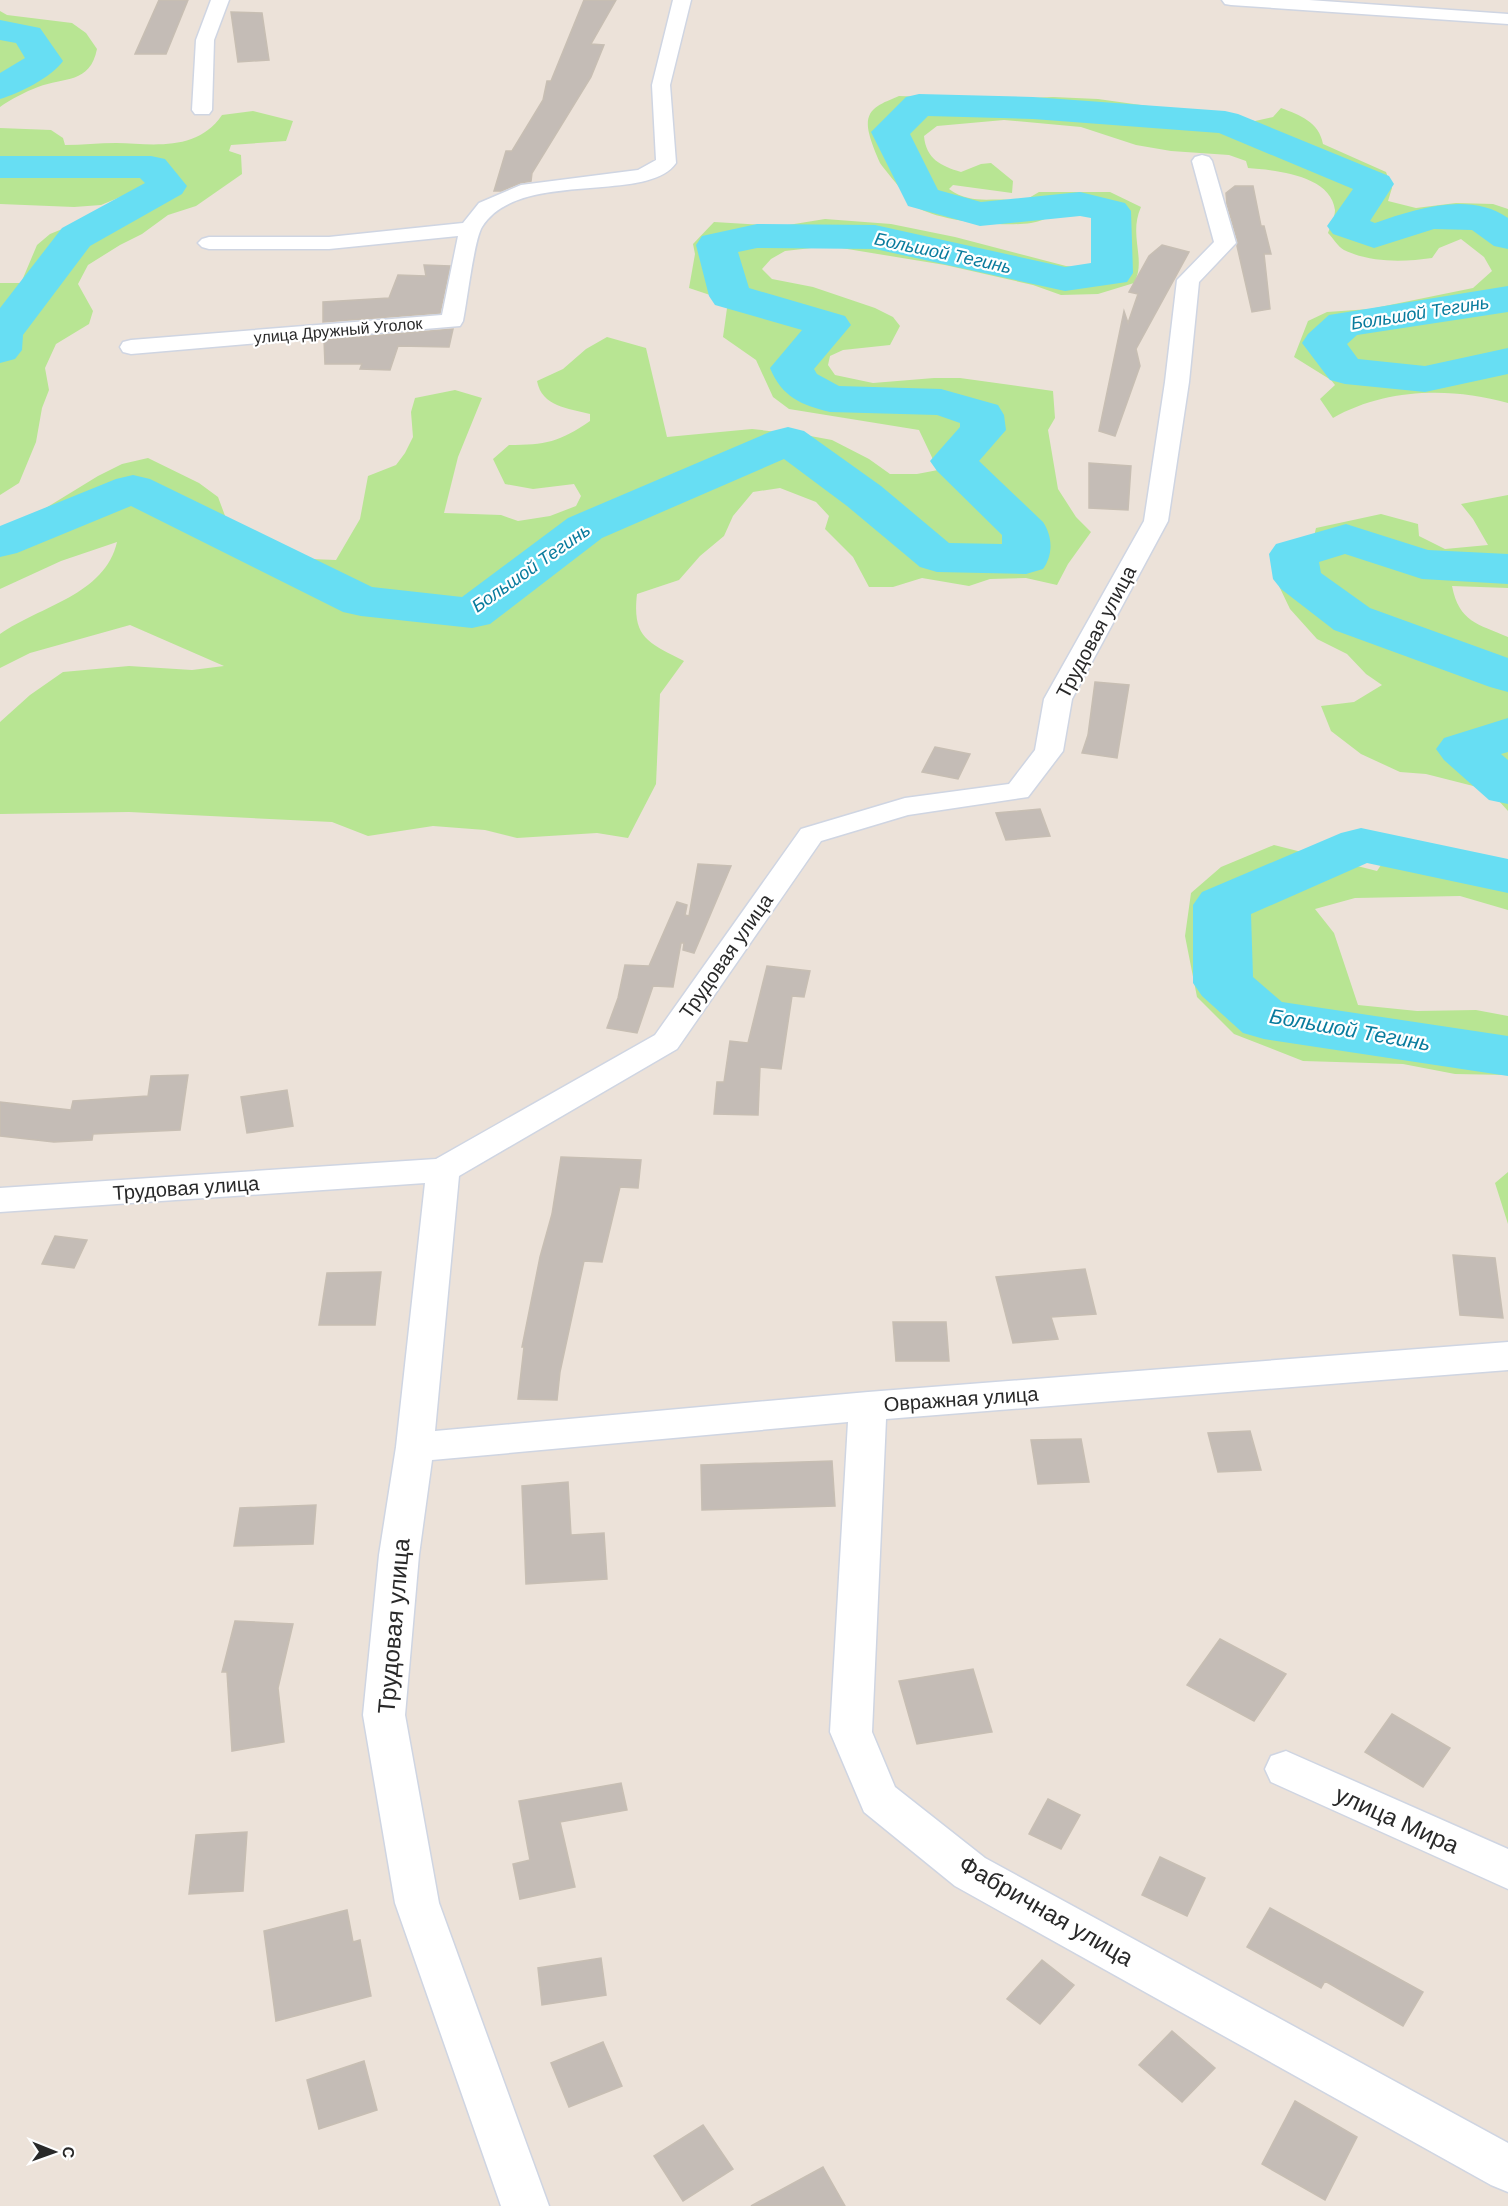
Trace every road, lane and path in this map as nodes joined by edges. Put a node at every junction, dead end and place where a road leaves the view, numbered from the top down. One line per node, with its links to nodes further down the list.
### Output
1 (220, 0): 5 (street)
2 (682, 0): 7 (street, улица Дружный Уголок)
3 (1231, 0): 4 (street)
4 (1508, 19)
5 (202, 110)
6 (1202, 161): 10 (street, Трудовая улица)
7 (470, 229): 8 (street); 9 (street, улица Дружный Уголок)
8 (209, 243)
9 (131, 346)
10 (443, 1170): 11 (street, Трудовая улица); 14 (street, Трудовая улица)
11 (0, 1200)
12 (1508, 1356): 13 (street, Овражная улица)
13 (868, 1406): 14 (street, Овражная улица); 17 (street, Фабричная улица)
14 (415, 1447): 18 (street, Трудовая улица)
15 (1286, 1769): 16 (street, улица Мира)
16 (1508, 1870)
17 (1508, 2169)
18 (525, 2206)

